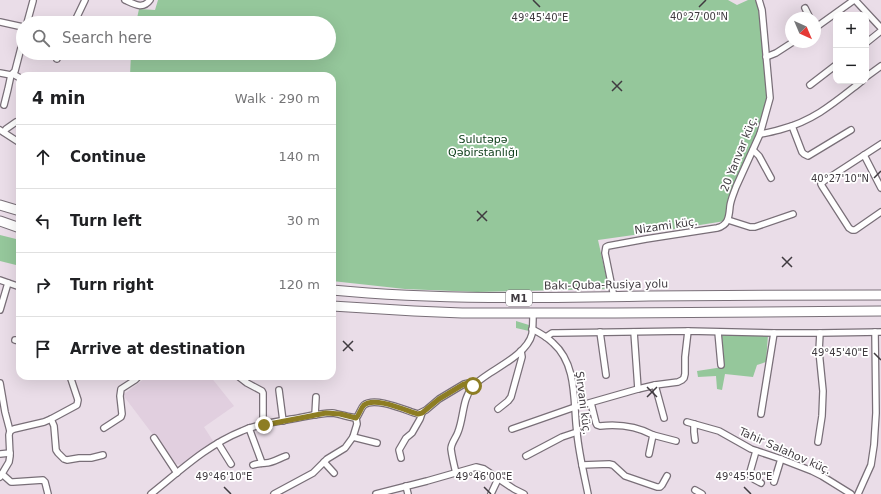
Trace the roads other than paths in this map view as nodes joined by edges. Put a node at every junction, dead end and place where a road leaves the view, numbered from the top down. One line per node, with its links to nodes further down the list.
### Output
1 (85, 0): 10 (street)
2 (125, 0): 6 (street)
3 (759, 0): 17 (street, 20 Yanvar küç.)
4 (854, 0): 12 (street); 14 (street)
5 (33, 1): 9 (street)
6 (149, 1)
7 (805, 8): 8 (street)
8 (807, 12)
9 (29, 16)
10 (77, 16)
11 (0, 22): 13 (street)
12 (821, 24)
13 (16, 25)
14 (881, 30): 15 (street)
15 (869, 40)
16 (785, 47): 17 (street)
17 (766, 57): 32 (street, 20 Yanvar küç.)
18 (18, 60): 22 (street)
19 (881, 66): 24 (street)
20 (833, 67): 26 (street)
21 (0, 73): 22 (street)
22 (12, 74): 23 (street); 27 (street)
23 (16, 76)
24 (869, 76)
25 (858, 84): 29 (street)
26 (810, 85)
27 (4, 105)
28 (16, 122): 31 (street)
29 (792, 126): 30 (street); 32 (street)
30 (851, 130)
31 (2, 131): 33 (street)
32 (760, 134): 35 (street, 20 Yanvar küç.)
33 (16, 140)
34 (881, 144): 36 (street)
35 (753, 150): 37 (street); 43 (street, 20 Yanvar küç.)
36 (864, 155): 38 (street); 41 (street)
37 (771, 178)
38 (881, 188)
39 (0, 205): 40 (highway)
40 (16, 210)
41 (881, 212)
42 (793, 214): 43 (street)
43 (728, 220): 51 (street, Nizami küç.)
44 (0, 221): 45 (highway)
45 (16, 227)
46 (0, 280): 47 (street)
47 (8, 283): 48 (street); 53 (street)
48 (16, 286)
49 (336, 290): 51 (highway, Bakı-Quba-Rusiya yolu / M1)
50 (881, 295): 51 (highway, Bakı-Quba-Rusiya yolu / M1)
51 (614, 297)
52 (336, 306): 55 (highway, M1)
53 (0, 310)
54 (881, 311): 55 (highway, M1)
55 (533, 313): 56 (street)
56 (532, 329): 64 (street, Şirvani küç.); 65 (street)
57 (688, 331): 59 (street); 60 (street); 73 (street)
58 (600, 332): 59 (street); 64 (street); 67 (street)
59 (634, 332): 75 (street)
60 (718, 332): 62 (street); 66 (street)
61 (878, 332): 63 (street); 94 (street)
62 (774, 333): 63 (street); 83 (street)
63 (820, 333): 103 (street)
64 (546, 337): 79 (street, Şirvani küç.)
65 (521, 351): 74 (street); 80 (street)
66 (721, 365)
67 (606, 375)
68 (0, 377): 72 (street)
69 (71, 380): 87 (street)
70 (135, 380): 92 (street)
71 (243, 380): 91 (street)
72 (0, 382): 81 (street)
73 (655, 385): 75 (street); 86 (street)
74 (473, 386): 82 (street); 122 (street)
75 (638, 389): 78 (street)
76 (280, 390): 88 (street)
77 (316, 397): 84 (street)
78 (591, 403): 79 (street); 98 (street)
79 (575, 407): 95 (street); 97 (street, Şirvani küç.)
80 (498, 409)
81 (2, 413): 96 (street)
82 (422, 413): 85 (street); 113 (street)
83 (761, 414)
84 (315, 415): 85 (street); 88 (street)
85 (356, 418): 99 (street)
86 (664, 418)
87 (51, 419): 96 (street); 110 (street)
88 (283, 421): 91 (street)
89 (687, 422): 90 (street, Tahir Salahov küç.)
90 (694, 424): 101 (street); 106 (street, Tahir Salahov küç.)
91 (264, 425): 93 (street)
92 (104, 428)
93 (249, 428): 104 (street); 116 (street)
94 (878, 428): 140 (street)
95 (512, 429)
96 (10, 431): 107 (street)
97 (576, 432): 112 (street); 119 (street, Şirvani küç.)
98 (653, 435): 102 (street); 109 (street)
99 (353, 437): 105 (street); 115 (street)
100 (154, 438): 120 (street)
101 (695, 440)
102 (676, 441)
103 (818, 442)
104 (218, 443): 117 (street); 120 (street)
105 (377, 443)
106 (756, 451): 114 (street, Tahir Salahov küç.); 127 (street)
107 (10, 453): 108 (street); 123 (street)
108 (0, 454)
109 (649, 454)
110 (103, 455)
111 (286, 456): 116 (street)
112 (526, 456)
113 (401, 458)
114 (781, 459): 126 (street); 139 (street, Tahir Salahov küç.)
115 (324, 462): 121 (street); 132 (street)
116 (262, 463): 118 (street)
117 (231, 464)
118 (253, 465)
119 (582, 466): 124 (street); 137 (street, Şirvani küç.)
120 (177, 473): 130 (street)
121 (334, 473)
122 (456, 473): 125 (street); 128 (street)
123 (1, 476): 131 (street)
124 (667, 476)
125 (498, 478): 135 (street); 136 (street)
126 (774, 482)
127 (761, 483)
128 (406, 486): 133 (street); 134 (street)
129 (695, 490): 138 (street)
130 (154, 493)
131 (48, 494)
132 (274, 494)
133 (377, 494)
134 (408, 494)
135 (491, 494)
136 (524, 494)
137 (588, 494)
138 (702, 494)
139 (851, 494)
140 (858, 494)

